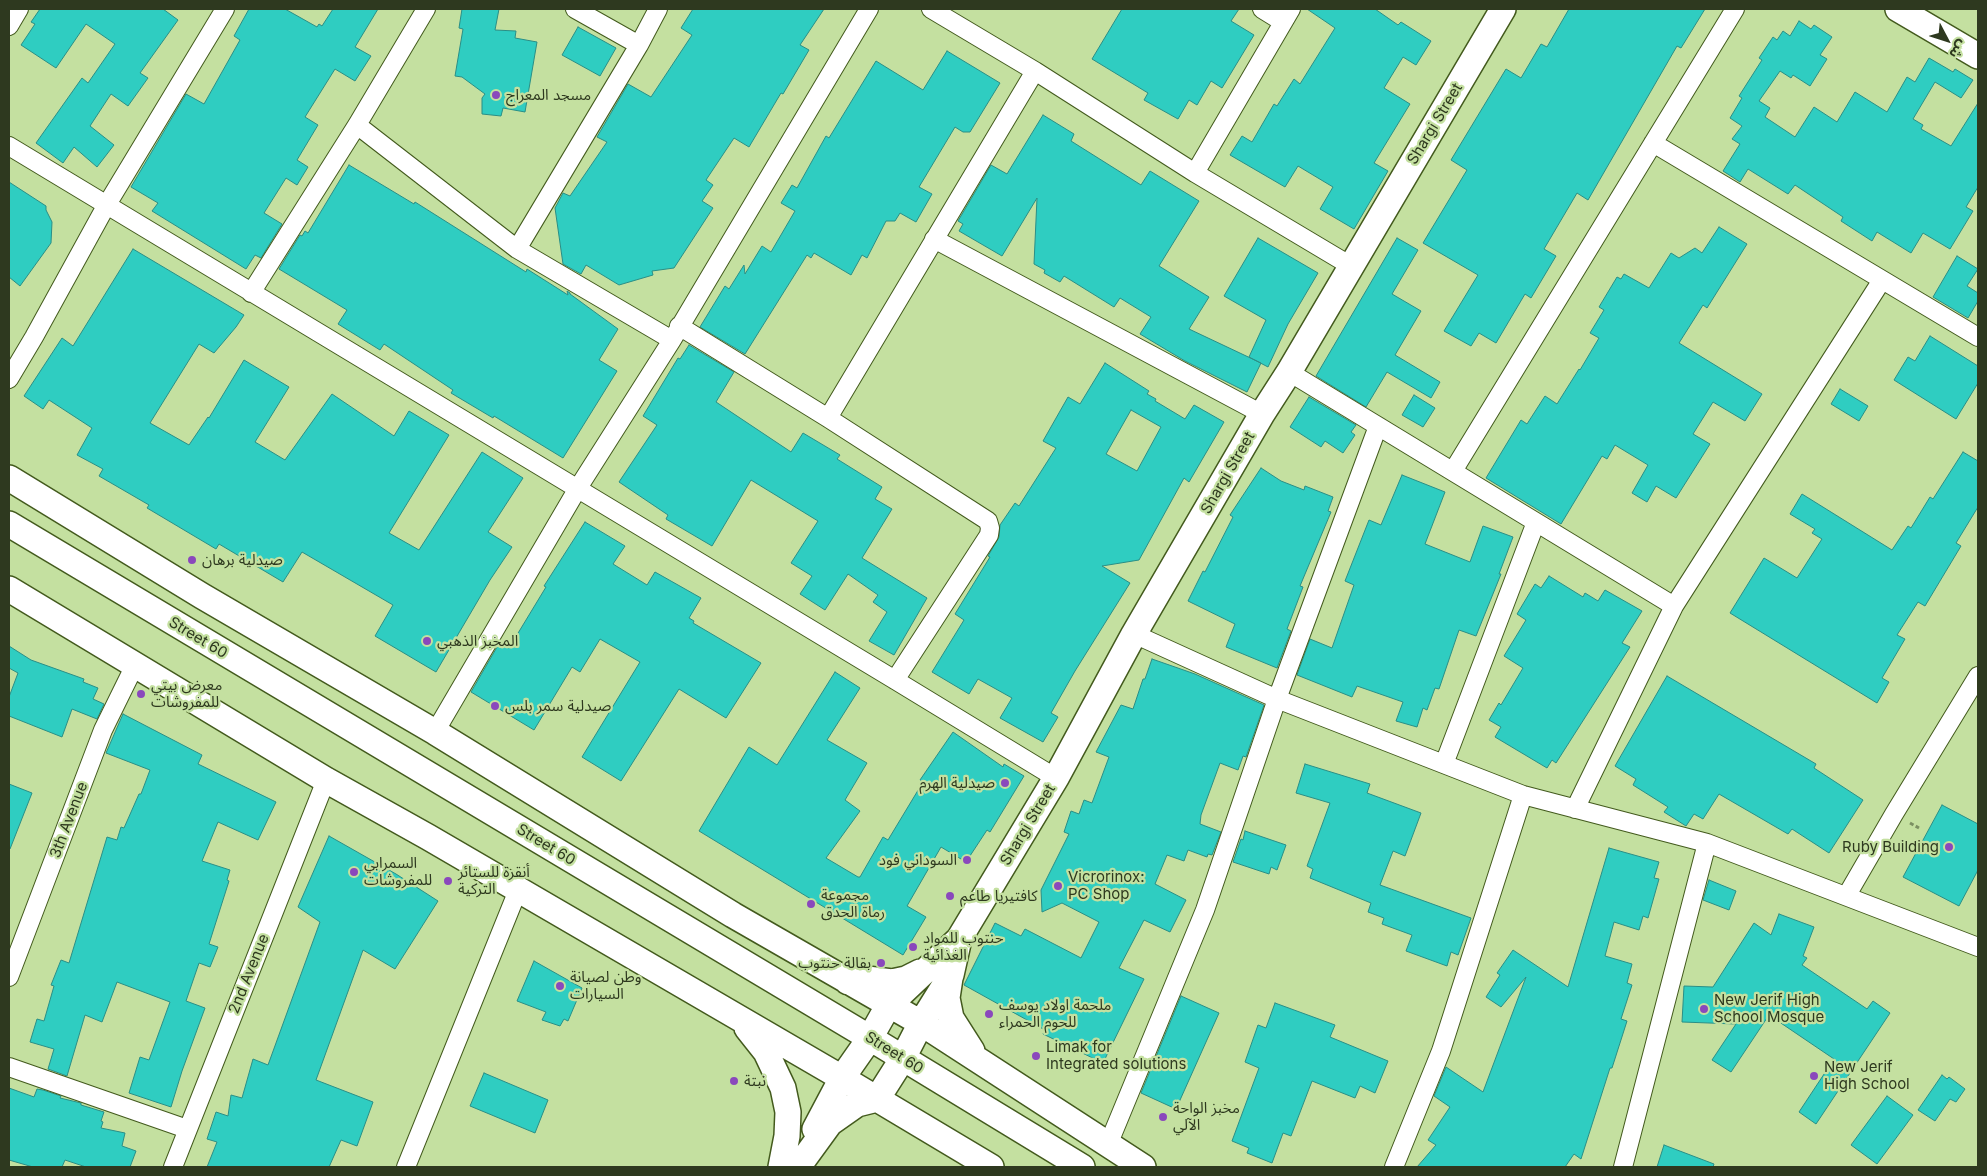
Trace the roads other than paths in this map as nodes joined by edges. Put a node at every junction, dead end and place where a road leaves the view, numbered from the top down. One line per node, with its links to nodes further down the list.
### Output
1 (19, 9): 13 (street)
2 (225, 9): 21 (street)
3 (426, 9): 17 (street)
4 (575, 9): 14 (street)
5 (658, 9): 14 (street)
6 (869, 9): 27 (street)
7 (931, 9): 16 (street)
8 (1262, 9): 12 (street)
9 (1503, 9): 24 (street, Shargi Street)
10 (1735, 9): 18 (street)
11 (1898, 9): 15 (street)
12 (1287, 16): 20 (street)
13 (9, 26)
14 (639, 45): 23 (street)
15 (1978, 56)
16 (1035, 70): 20 (street); 22 (street)
17 (357, 125): 23 (street); 26 (street)
18 (1653, 143): 25 (street); 34 (street)
19 (9, 146): 21 (street)
20 (1195, 173): 24 (street)
21 (106, 206): 26 (street); 30 (street)
22 (934, 239): 31 (street); 32 (street)
23 (517, 248): 27 (street)
24 (1351, 266): 29 (street, Shargi Street)
25 (1882, 280): 28 (street); 40 (street)
26 (251, 293): 36 (street)
27 (676, 333): 32 (street); 36 (street)
28 (1978, 337)
29 (1289, 372): 31 (street, Shargi Street); 33 (street)
30 (9, 379)
31 (1262, 414): 41 (street, Shargi Street)
32 (828, 418): 44 (street)
33 (1378, 426): 34 (street); 45 (street)
34 (1453, 471): 37 (street)
35 (9, 478): 46 (street)
36 (578, 488): 44 (street); 46 (street)
37 (1536, 522): 40 (street); 47 (street)
38 (9, 524): 64 (street, Street 60)
39 (9, 589): 42 (street)
40 (1674, 606): 51 (street)
41 (1134, 634): 45 (street); 48 (street, Shargi Street)
42 (135, 666): 49 (street); 59 (street, 3th Avenue)
43 (1978, 676): 54 (street)
44 (896, 680): 48 (street)
45 (1277, 699): 47 (street); 71 (street)
46 (435, 732): 60 (street)
47 (1444, 764): 50 (street)
48 (1056, 778): 55 (street, Shargi Street)
49 (326, 780): 53 (street); 70 (street, 2nd Avenue)
50 (1523, 795): 51 (street); 79 (street)
51 (1575, 810): 52 (street)
52 (1707, 843): 54 (street); 80 (street)
53 (518, 890): 62 (street); 73 (street)
54 (1847, 895): 56 (street)
55 (959, 940): 57 (street); 58 (street)
56 (1978, 947)
57 (927, 969): 60 (street); 61 (street)
58 (951, 975): 63 (street); 66 (street)
59 (9, 977)
60 (848, 982): 61 (street)
61 (888, 1006): 63 (street); 64 (street)
62 (734, 1016): 68 (street); 74 (street)
63 (921, 1023): 65 (street); 66 (street)
64 (870, 1038): 65 (street, Street 60); 68 (street)
65 (903, 1058): 69 (street); 77 (street, Street 60)
66 (977, 1060): 71 (street)
67 (9, 1067): 70 (street)
68 (842, 1078): 69 (street); 75 (street)
69 (877, 1099): 75 (street); 76 (street)
70 (187, 1129): 72 (street, 2nd Avenue)
71 (1108, 1145): 78 (street)
72 (173, 1167)
73 (406, 1167)
74 (781, 1167)
75 (796, 1167)
76 (991, 1167)
77 (1082, 1167)
78 (1142, 1167)
79 (1394, 1167)
80 (1623, 1167)

